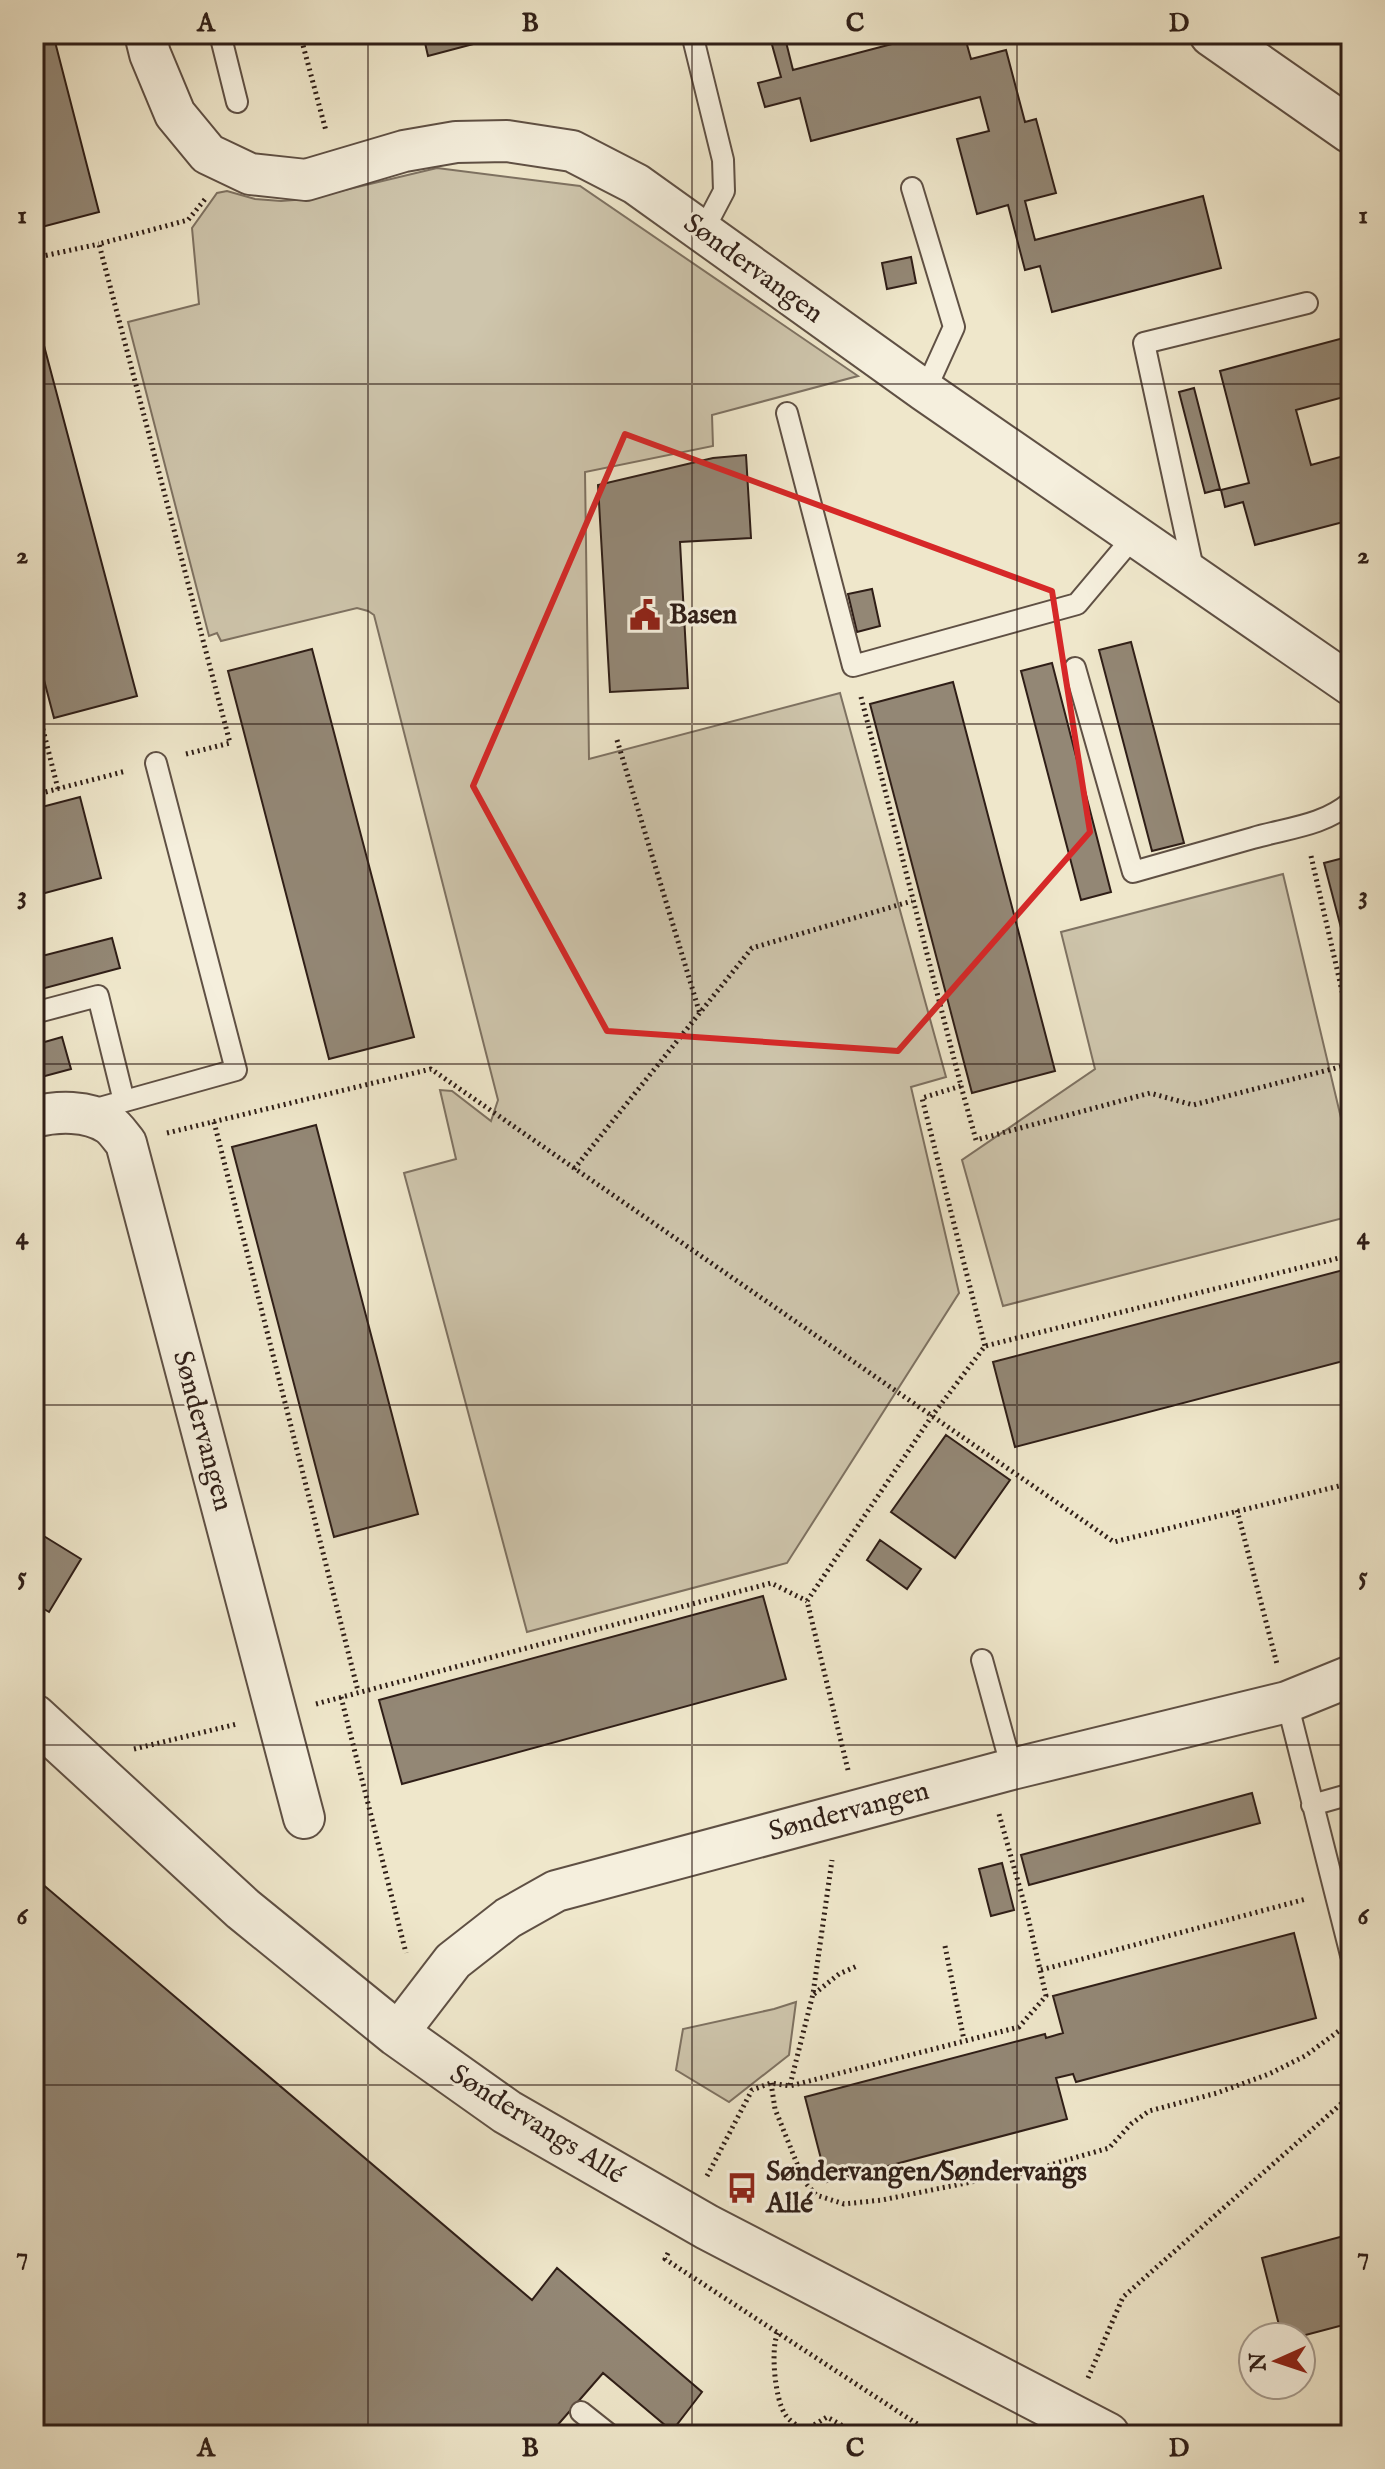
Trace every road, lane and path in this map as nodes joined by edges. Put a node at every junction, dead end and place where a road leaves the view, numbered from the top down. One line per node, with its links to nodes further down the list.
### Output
1 (145, 34): 8 (street, Søndervangen)
2 (220, 34): 6 (lane)
3 (300, 34): 9 (path)
4 (692, 34): 11 (lane)
5 (1212, 34): 7 (street)
6 (237, 102)
7 (1351, 131)
8 (232, 165): 9 (street, Søndervangen); 12 (path)
9 (337, 171): 11 (street, Søndervangen)
10 (912, 188): 15 (lane)
11 (702, 233): 15 (street, Søndervangen)
12 (99, 244): 13 (path); 26 (path)
13 (34, 258)
14 (1307, 303): 18 (lane)
15 (925, 391): 17 (street, Søndervangen)
16 (787, 413): 19 (lane)
17 (1135, 535): 18 (street, Søndervangen); 19 (lane)
18 (1195, 577): 21 (street, Søndervangen)
19 (853, 666): 31 (path)
20 (1075, 668): 30 (lane)
21 (1351, 685)
22 (34, 694): 23 (path)
23 (44, 732): 24 (path); 27 (path)
24 (34, 734)
25 (617, 740): 33 (path)
26 (156, 763): 27 (path); 37 (lane)
27 (58, 789): 28 (path)
28 (34, 795)
29 (1351, 802): 30 (lane)
30 (1305, 826): 34 (path)
31 (912, 901): 33 (path); 36 (path)
32 (34, 1013): 37 (lane)
33 (700, 1015): 42 (path)
34 (1351, 1030)
35 (1351, 1064): 36 (path)
36 (961, 1086): 44 (path)
37 (124, 1101): 38 (lane)
38 (81, 1113): 39 (street); 41 (street)
39 (34, 1117)
40 (214, 1122): 41 (path); 42 (path); 51 (path)
41 (126, 1143): 54 (street, Søndervangen)
42 (574, 1169): 45 (path)
43 (1351, 1255): 44 (path)
44 (985, 1346): 45 (path)
45 (932, 1416): 47 (path); 48 (path)
46 (1351, 1483): 47 (path)
47 (1237, 1510): 53 (path)
48 (807, 1601): 51 (path); 60 (path)
49 (982, 1660): 57 (lane)
50 (1351, 1676): 53 (street, Søndervangen)
51 (358, 1691): 52 (path)
52 (341, 1697): 54 (path); 68 (path)
53 (1287, 1702): 57 (street, Søndervangen); 59 (lane)
54 (277, 1715): 56 (path); 61 (street, Søndervangen)
55 (34, 1717): 56 (street, Søndervangs Allé)
56 (82, 1762): 68 (street, Søndervangs Allé)
57 (1000, 1772): 60 (street, Søndervangen); 66 (path)
58 (1351, 1794): 59 (lane)
59 (1312, 1805): 62 (lane)
60 (848, 1813): 67 (path); 68 (street, Søndervangen)
61 (304, 1818)
62 (1335, 1891): 64 (lane); 66 (path)
63 (945, 1946): 70 (path)
64 (1351, 1955)
65 (857, 1966): 67 (path)
66 (1041, 1970): 70 (path)
67 (813, 1994): 72 (path)
68 (408, 2019): 75 (street, Søndervangs Allé)
69 (1351, 2022): 71 (path)
70 (964, 2040): 72 (path)
71 (771, 2083): 72 (path); 74 (path)
72 (790, 2086)
73 (1351, 2095): 78 (path)
74 (712, 2166)
75 (688, 2216): 76 (path); 78 (street, Søndervangs Allé)
76 (778, 2333): 79 (path); 82 (path)
77 (581, 2412): 80 (lane)
78 (1089, 2425)
79 (804, 2433): 81 (path)
80 (610, 2435)
81 (859, 2435)
82 (934, 2435)

